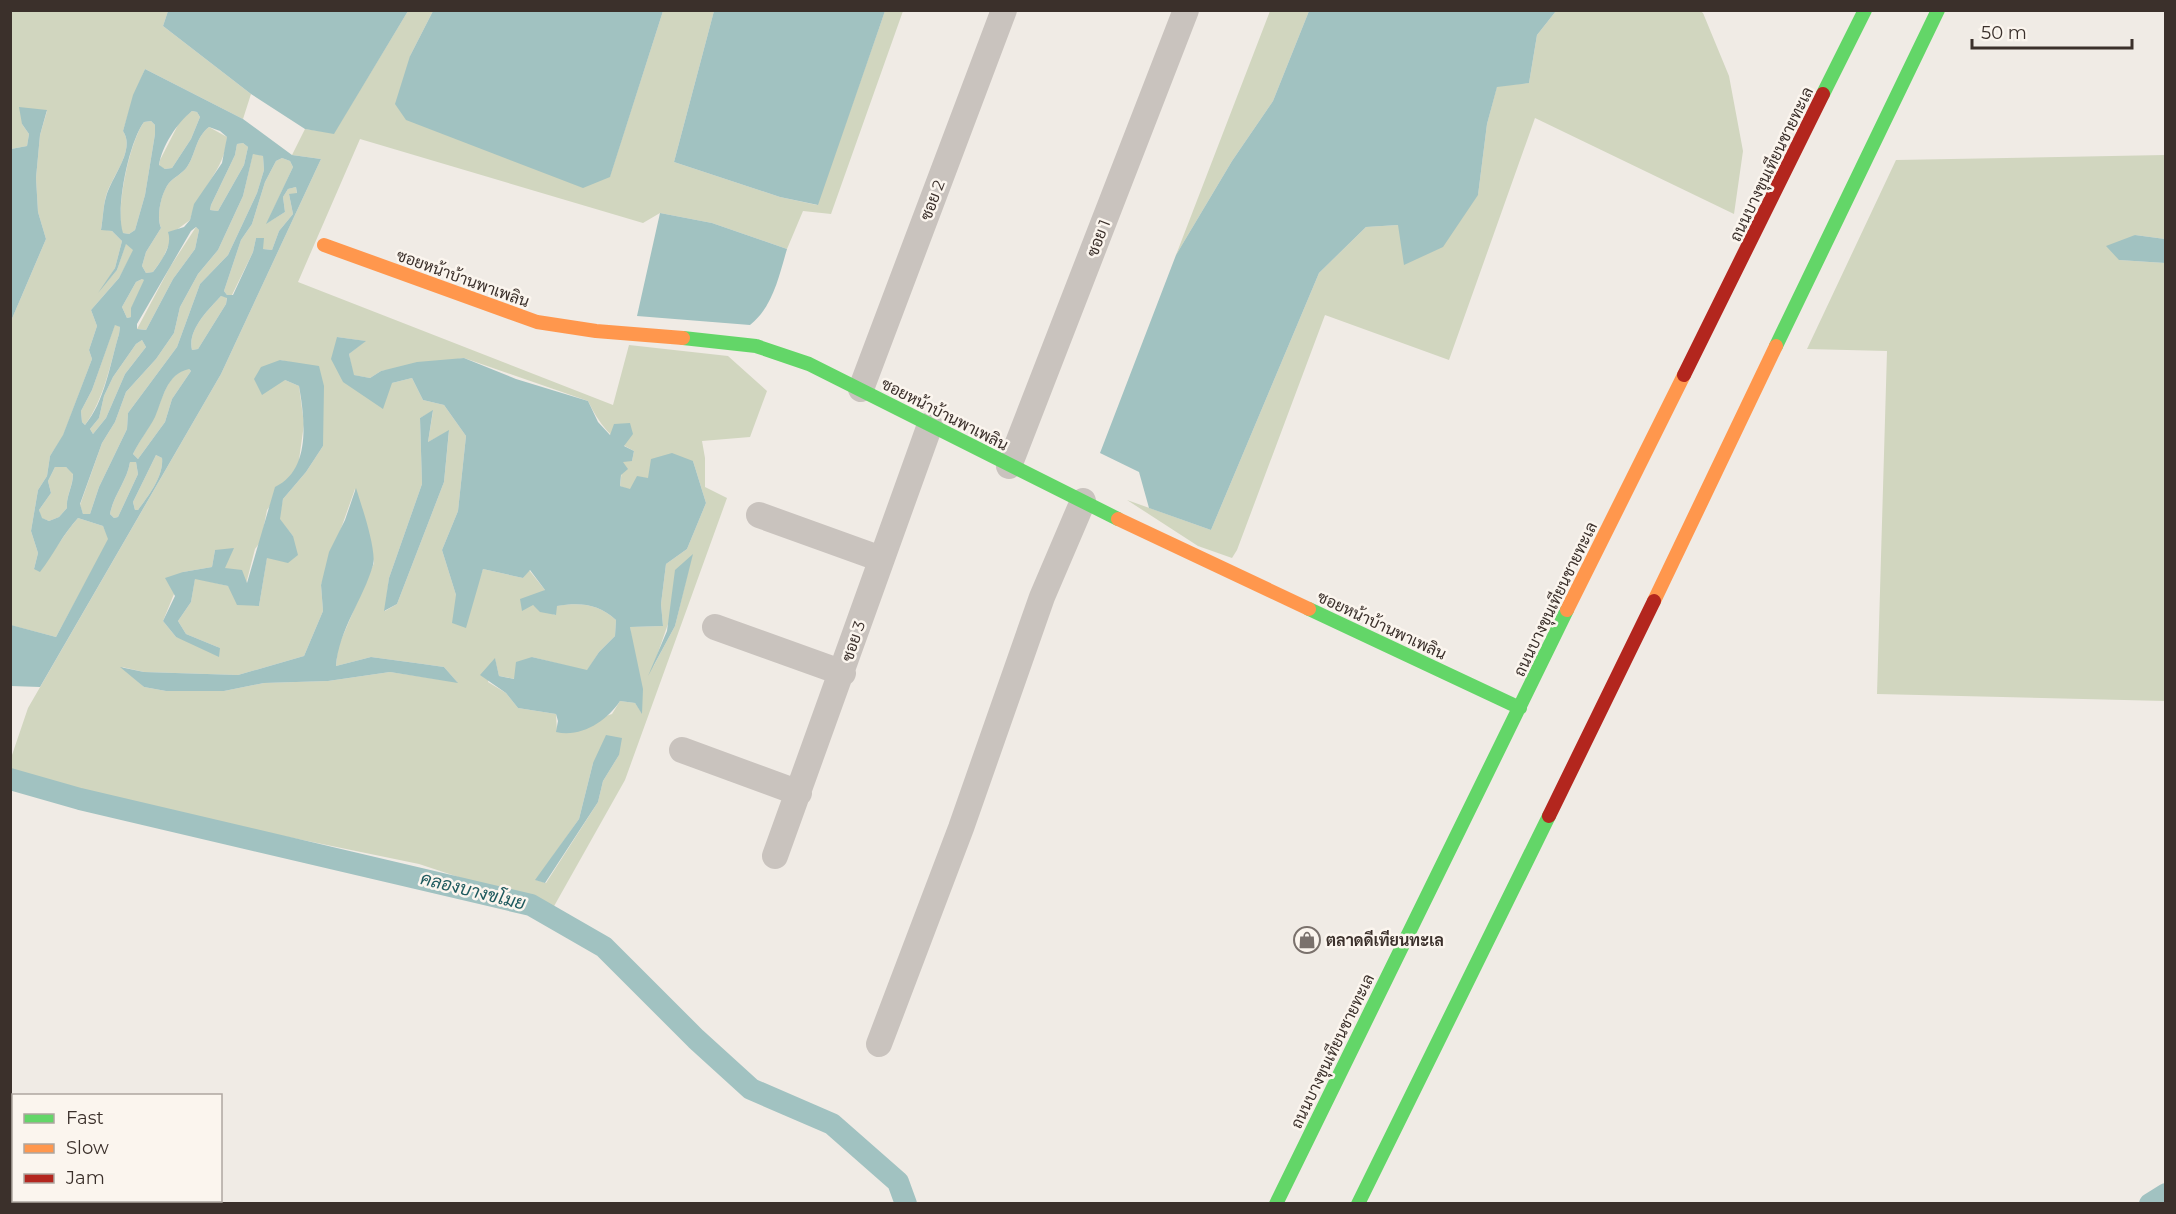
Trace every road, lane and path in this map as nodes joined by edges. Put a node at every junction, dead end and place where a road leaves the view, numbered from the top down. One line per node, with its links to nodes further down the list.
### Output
1 (1004, 10): 6 (street, ซอย 2)
2 (1186, 10): 8 (street, ซอย 1)
3 (1865, 10): 14 (main road, ถนนบางขุนเทียนชายทะเล)
4 (1938, 10): 20 (main road)
5 (324, 245): 6 (main road, ซอยหน้าบ้านพาเพลิน)
6 (861, 389): 7 (main road, ซอยหน้าบ้านพาเพลิน)
7 (930, 425): 8 (main road, ซอยหน้าบ้านพาเพลิน); 11 (street, ซอย 3)
8 (1009, 466): 9 (main road, ซอยหน้าบ้านพาเพลิน)
9 (1083, 501): 14 (main road, ซอยหน้าบ้านพาเพลิน); 18 (street)
10 (759, 515): 11 (street)
11 (881, 559): 13 (street, ซอย 3)
12 (715, 627): 13 (street)
13 (843, 673): 16 (street, ซอย 3)
14 (1520, 708): 19 (main road, ถนนบางขุนเทียนชายทะเล)
15 (682, 750): 16 (street)
16 (799, 793): 17 (street, ซอย 3)
17 (775, 856)
18 (879, 1044)
19 (1276, 1203)
20 (1358, 1203)

